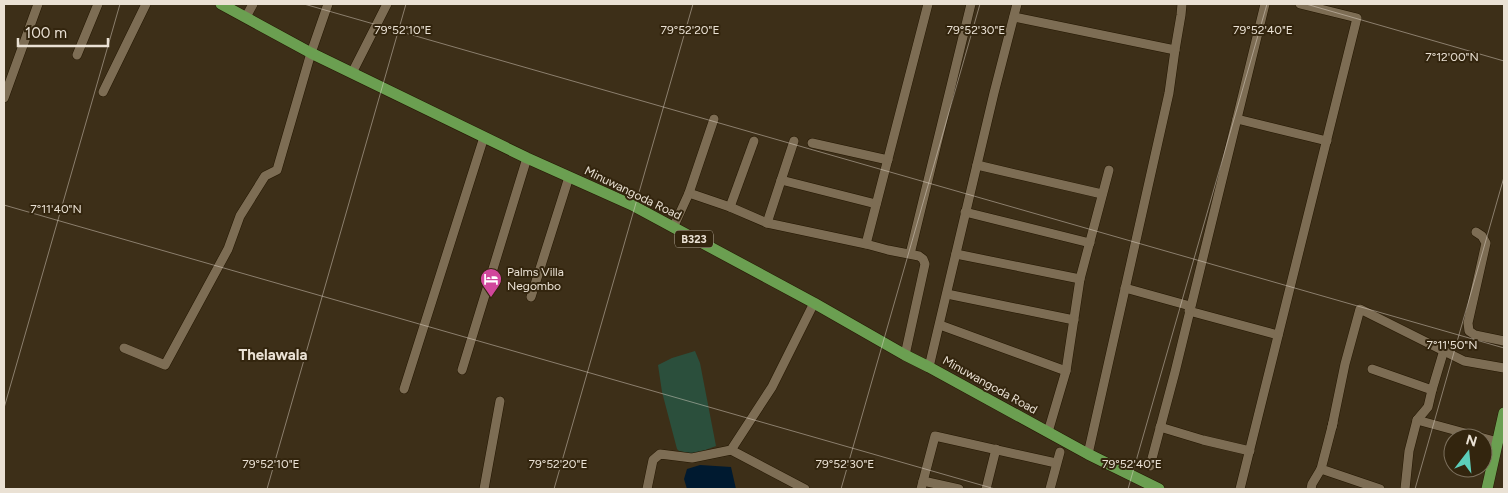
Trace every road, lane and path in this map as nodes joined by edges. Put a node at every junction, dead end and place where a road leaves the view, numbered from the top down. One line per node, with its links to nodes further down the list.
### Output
1 (38, 4): 21 (street)
2 (98, 4): 18 (street)
3 (146, 4): 20 (street)
4 (221, 4): 14 (main road, Minuwangoda Road / B323)
5 (253, 4): 14 (street)
6 (328, 4): 17 (street)
7 (387, 4): 19 (street)
8 (928, 4): 30 (street)
9 (971, 4): 45 (street)
10 (1017, 4): 15 (street)
11 (1182, 4): 16 (street)
12 (1265, 4): 23 (street)
13 (1300, 4): 27 (street)
14 (246, 17): 17 (main road, Minuwangoda Road / B323)
15 (1014, 17): 16 (street); 31 (street)
16 (1174, 50): 48 (street)
17 (311, 53): 19 (main road, Minuwangoda Road / B323); 57 (street)
18 (77, 55)
19 (352, 73): 24 (main road, Minuwangoda Road / B323)
20 (104, 92)
21 (4, 98)
22 (714, 118): 35 (street)
23 (1237, 119): 27 (street); 52 (street)
24 (484, 137): 29 (main road, Minuwangoda Road / B323); 65 (street)
25 (794, 140): 34 (street)
26 (754, 141): 38 (street)
27 (1327, 141): 55 (street)
28 (812, 143): 30 (street)
29 (527, 158): 33 (main road, Minuwangoda Road / B323); 63 (street)
30 (888, 160): 37 (street)
31 (977, 165): 36 (street); 39 (street)
32 (1109, 170): 36 (street)
33 (569, 176): 41 (main road, Minuwangoda Road / B323); 50 (street)
34 (781, 180): 37 (street); 40 (street)
35 (689, 193): 38 (street); 41 (street)
36 (1102, 194): 43 (street)
37 (876, 204): 44 (street)
38 (730, 207): 40 (street)
39 (965, 212): 43 (street); 46 (street)
40 (767, 223): 44 (street)
41 (673, 228): 51 (main road, Minuwangoda Road / B323)
42 (1476, 232): 56 (street)
43 (1090, 243): 47 (street)
44 (866, 244): 45 (street)
45 (910, 254): 59 (street)
46 (956, 254): 47 (street); 49 (street)
47 (1080, 280): 53 (street)
48 (1125, 288): 52 (street); 79 (street)
49 (947, 294): 53 (street); 54 (street)
50 (531, 297)
51 (814, 303): 59 (main road, Minuwangoda Road / B323); 76 (street)
52 (1190, 309): 55 (street); 71 (street)
53 (1074, 320): 64 (street)
54 (940, 325): 60 (street); 64 (street)
55 (1278, 335): 77 (street)
56 (1504, 341)
57 (124, 348)
58 (1444, 350): 61 (street); 66 (street); 72 (street)
59 (905, 355): 60 (main road, Minuwangoda Road / B323)
60 (929, 367): 73 (main road, Minuwangoda Road / B323)
61 (1504, 368)
62 (1372, 369): 66 (street)
63 (462, 370)
64 (1066, 372): 73 (street)
65 (404, 389)
66 (1432, 390): 70 (street)
67 (1338, 400): 72 (street)
68 (500, 402): 84 (street)
69 (1504, 413): 74 (main road)
70 (1417, 420): 74 (street); 94 (street)
71 (1160, 427): 77 (street); 81 (street)
72 (1332, 428): 82 (street)
73 (1048, 432): 79 (main road, Minuwangoda Road / B323)
74 (1498, 442): 95 (main road)
75 (996, 449): 80 (street); 83 (street); 88 (street)
76 (731, 450): 85 (street); 86 (street)
77 (1250, 451): 91 (street)
78 (1060, 452): 80 (street)
79 (1088, 454): 90 (main road, Minuwangoda Road / B323)
80 (1056, 464): 89 (street)
81 (1150, 466)
82 (1321, 469): 92 (street); 93 (street)
83 (922, 485): 87 (street)
84 (484, 489)
85 (646, 489)
86 (805, 489)
87 (959, 489)
88 (986, 489)
89 (1050, 489)
90 (1159, 489)
91 (1240, 489)
92 (1311, 489)
93 (1380, 489)
94 (1405, 489)
95 (1487, 489)

